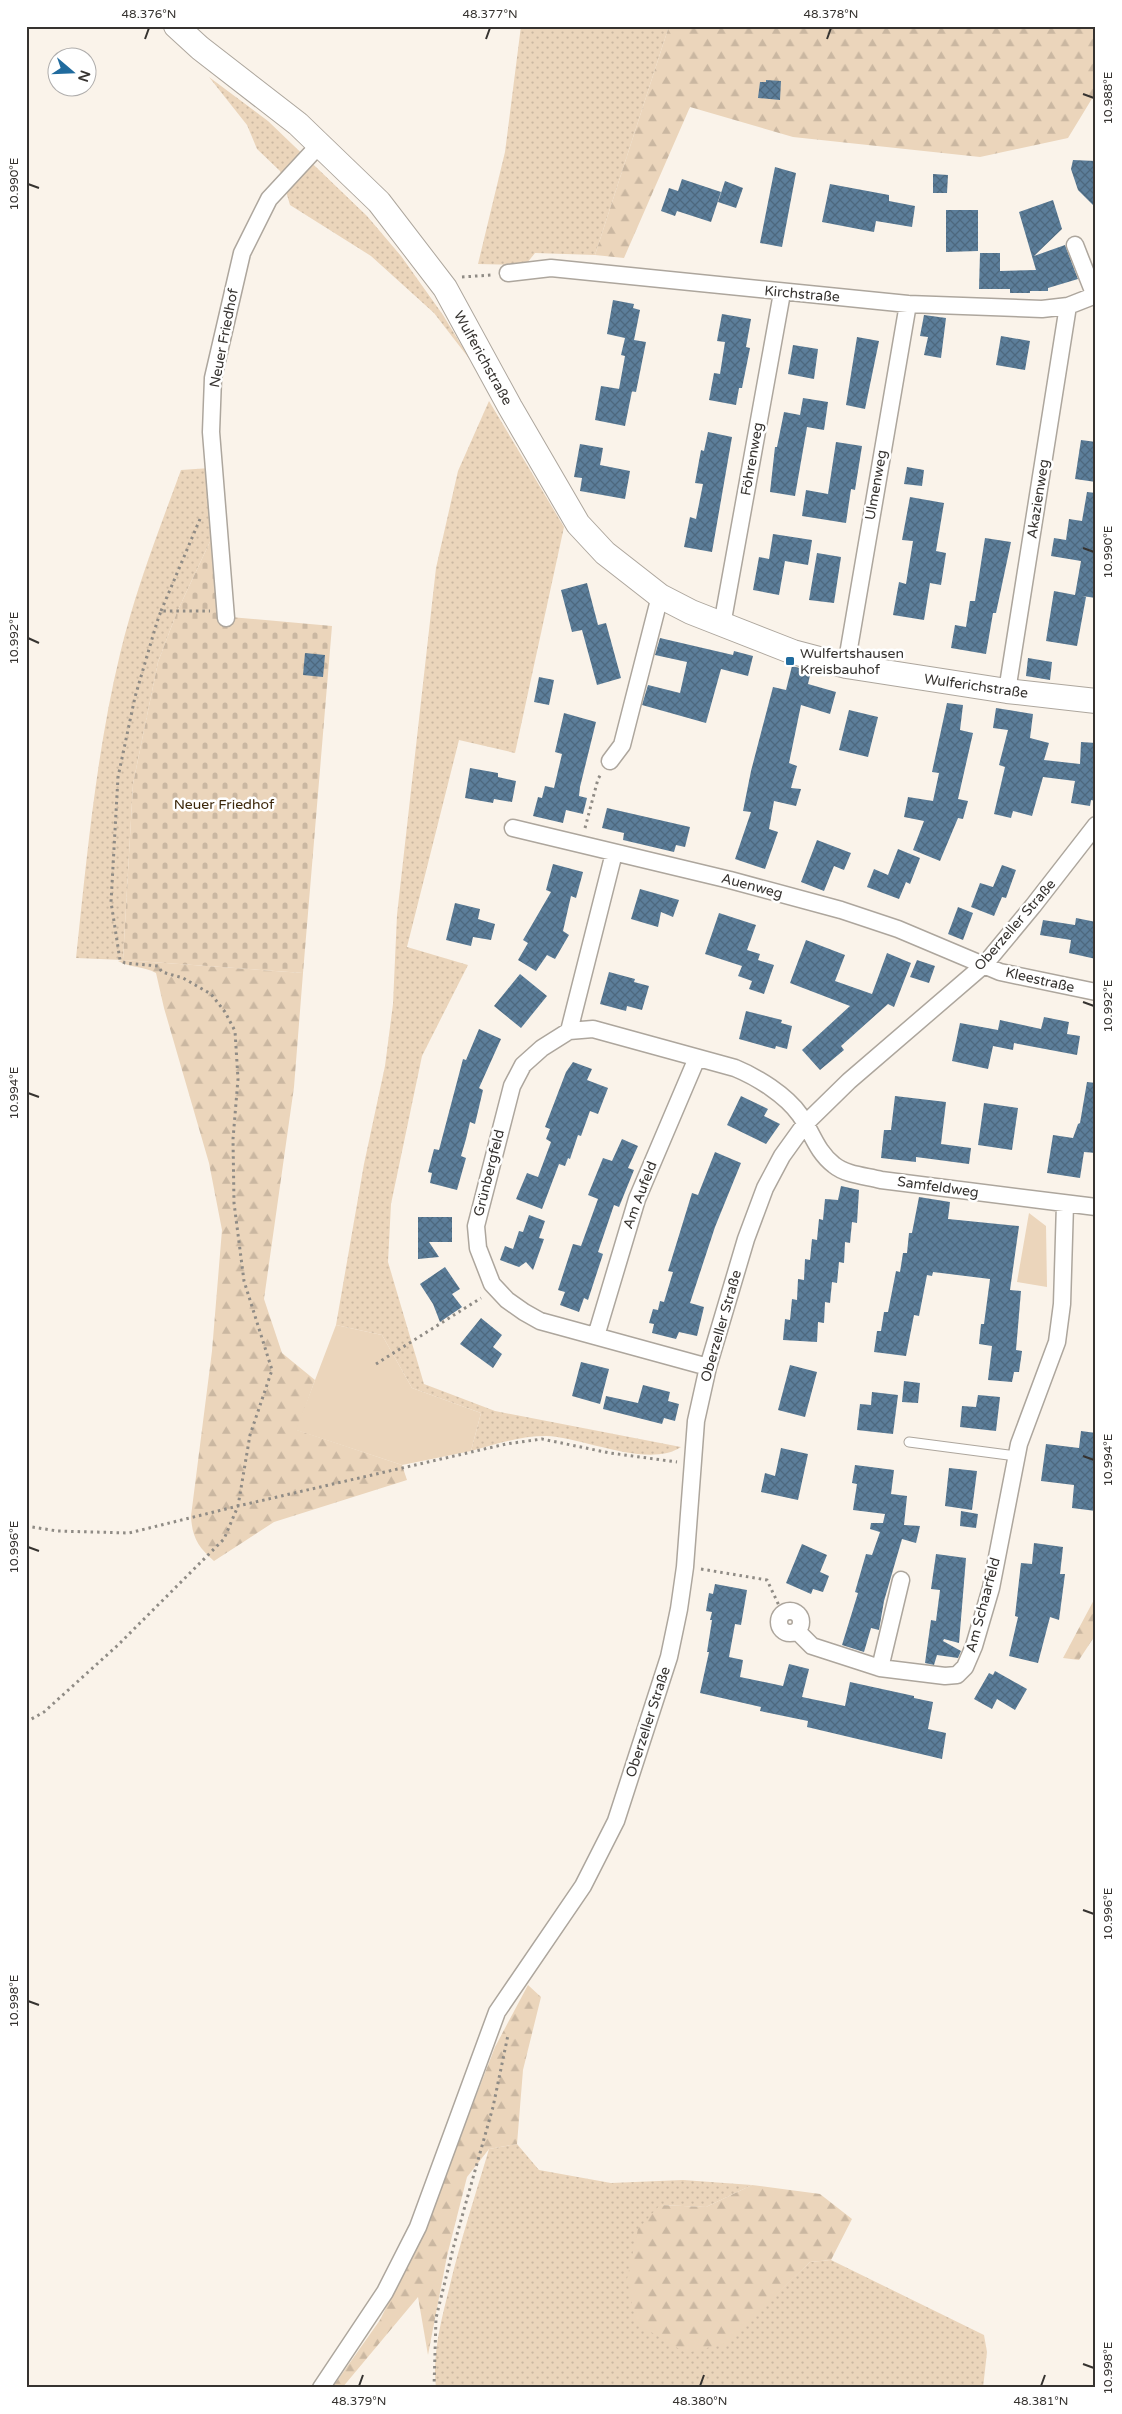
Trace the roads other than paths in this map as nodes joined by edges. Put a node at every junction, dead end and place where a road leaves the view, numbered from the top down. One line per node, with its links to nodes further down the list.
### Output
1 (176, 26): 2 (main road, Wulferichstraße)
2 (320, 144): 9 (main road, Wulferichstraße); 10 (street, Neuer Friedhof)
3 (1075, 245): 6 (street, Kirchstraße)
4 (508, 273): 5 (street, Kirchstraße)
5 (782, 292): 7 (street, Kirchstraße); 11 (street, Föhrenweg)
6 (1095, 296): 8 (street, Kirchstraße)
7 (908, 304): 8 (street, Kirchstraße); 12 (street, Ulmenweg)
8 (1068, 306): 13 (street, Akazienweg)
9 (660, 596): 11 (main road, Wulferichstraße); 15 (street)
10 (226, 615)
11 (722, 625): 12 (main road, Wulferichstraße)
12 (846, 666): 13 (main road, Wulferichstraße)
13 (1007, 691): 14 (main road, Wulferichstraße)
14 (1096, 701)
15 (610, 761)
16 (1096, 825): 19 (street, Oberzeller Straße)
17 (513, 828): 18 (street, Auenweg)
18 (614, 853): 19 (street, Auenweg); 21 (street)
19 (985, 964): 20 (street, Kleestraße); 23 (street, Oberzeller Straße)
20 (1096, 992)
21 (569, 1031): 22 (street, Grünbergfeld); 26 (street, Grünbergfeld)
22 (697, 1058): 23 (street, Grünbergfeld); 26 (street, Am Aufeld)
23 (805, 1124): 24 (street, Samfeldweg); 27 (street, Oberzeller Straße)
24 (1065, 1204): 25 (street, Samfeldweg); 29 (street, Am Schaarfeld)
25 (1096, 1207)
26 (596, 1336): 27 (street, Grünbergfeld)
27 (708, 1367): 33 (street, Oberzeller Straße)
28 (909, 1442): 29 (lane)
29 (1016, 1456): 32 (street, Am Schaarfeld)
30 (901, 1580): 32 (street)
31 (783, 1614): 32 (street, Am Schaarfeld)
32 (880, 1668)
33 (321, 2388)

